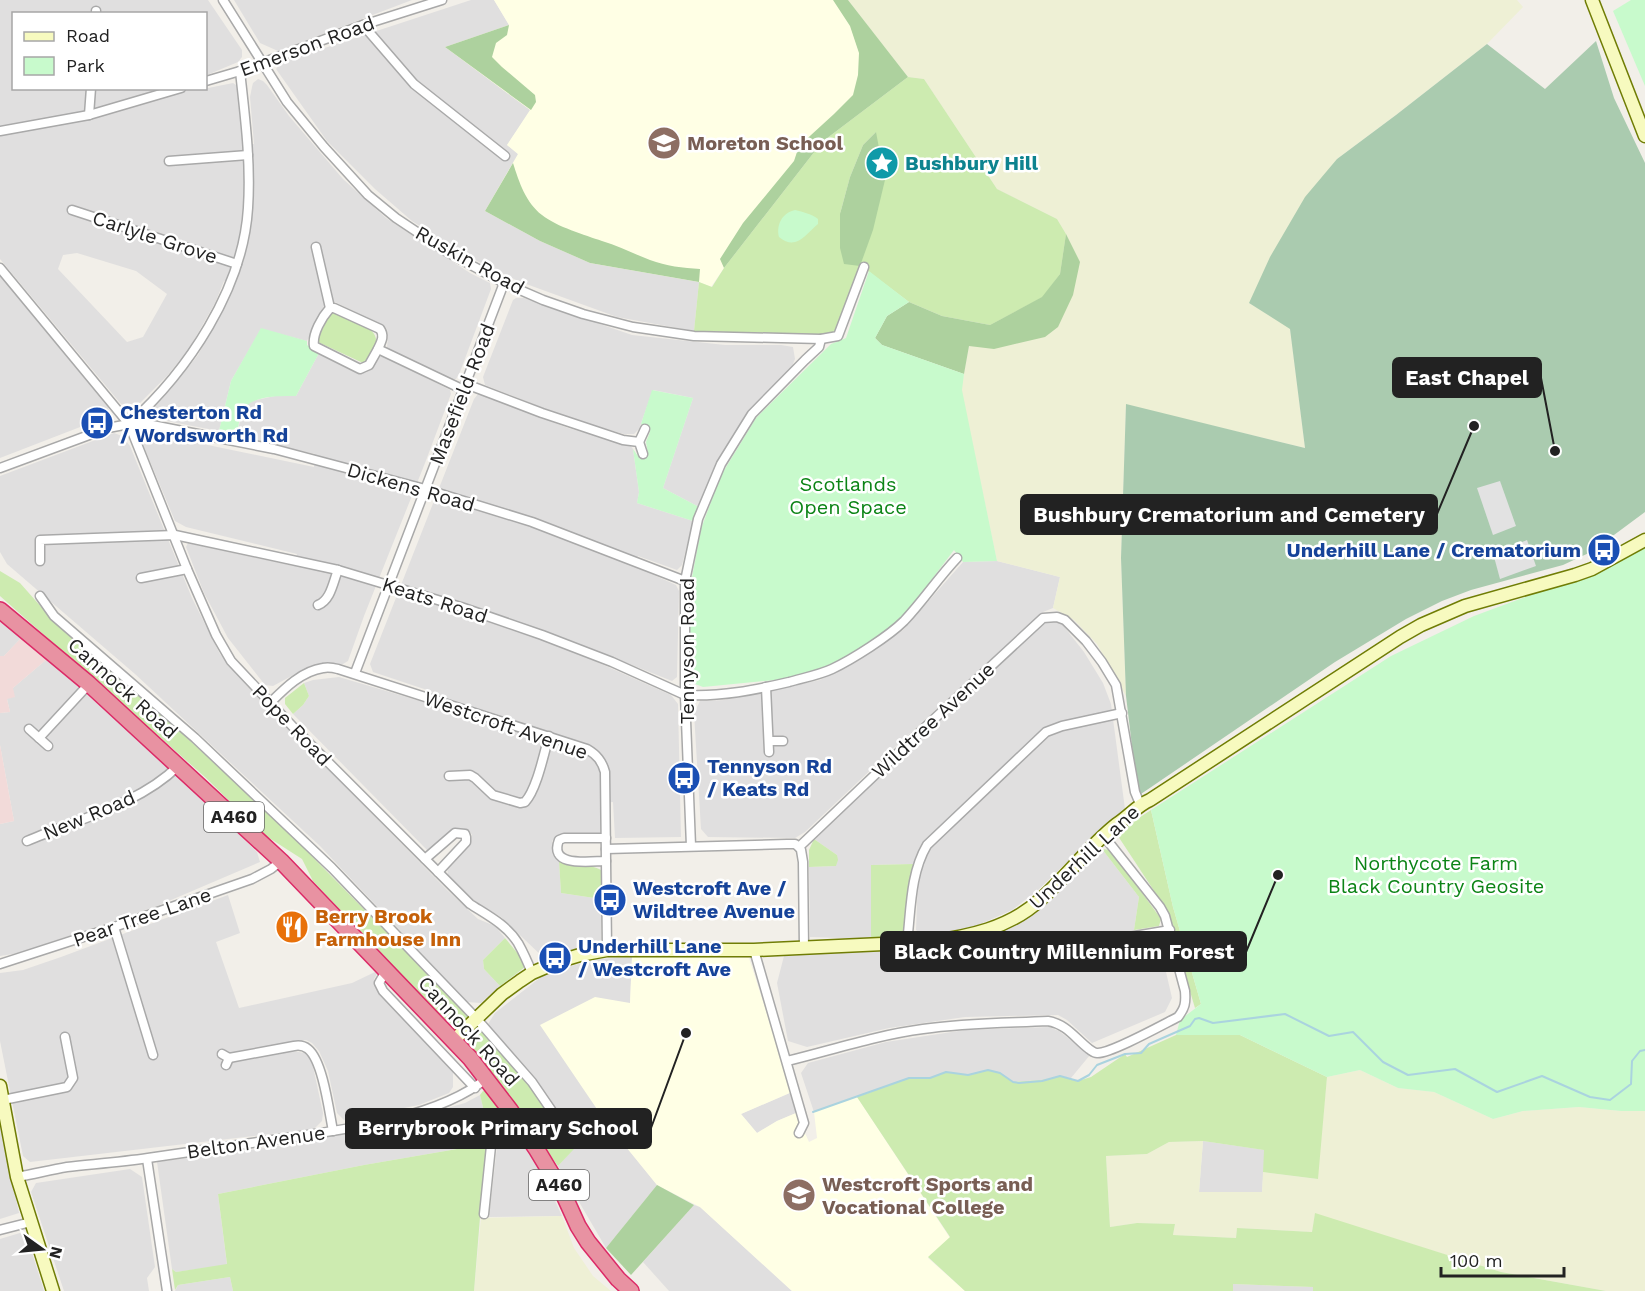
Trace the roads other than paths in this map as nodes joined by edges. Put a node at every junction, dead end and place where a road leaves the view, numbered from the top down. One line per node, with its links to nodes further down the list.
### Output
1 (223, 0): 5 (street, Ruskin Road)
2 (442, 0): 4 (street, Emerson Road)
3 (1592, 0): 12 (street)
4 (363, 25): 5 (street, Emerson Road); 14 (street)
5 (261, 63): 6 (street, Emerson Road); 21 (street, Ruskin Road)
6 (240, 71): 7 (street, Emerson Road); 13 (street)
7 (207, 81)
8 (91, 90): 10 (street)
9 (175, 90): 10 (street)
10 (89, 115): 11 (street)
11 (0, 131)
12 (1645, 136)
13 (248, 155): 15 (street); 18 (street)
14 (505, 156)
15 (169, 161)
16 (72, 210): 18 (street, Carlyle Grove)
17 (316, 247): 22 (street)
18 (237, 264): 26 (street)
19 (864, 267): 23 (street, Tennyson Road)
20 (0, 268): 26 (street, Pope Road)
21 (504, 283): 23 (street, Ruskin Road); 25 (street, Masefield Road)
22 (330, 308): 24 (street); 24 (street)
23 (821, 339): 39 (street, Tennyson Road)
24 (378, 349): 25 (street)
25 (465, 387): 28 (street); 31 (street, Masefield Road)
26 (129, 424): 30 (street); 31 (street, Dickens Road); 32 (street, Pope Road)
27 (645, 429): 28 (street)
28 (639, 442): 29 (street)
29 (642, 454)
30 (0, 468)
31 (425, 489): 39 (street, Dickens Road); 40 (street, Masefield Road)
32 (175, 535): 35 (street, Keats Road); 36 (street, Pope Road); 37 (street, Keats Road)
33 (1645, 540): 59 (street, Underhill Lane)
34 (957, 558): 46 (street)
35 (40, 561)
36 (188, 569): 38 (street); 48 (street, Pope Road)
37 (338, 570): 40 (street, Keats Road); 42 (street)
38 (141, 578)
39 (685, 581): 47 (street, Tennyson Road)
40 (388, 584): 44 (street, Masefield Road); 47 (street, Keats Road)
41 (40, 596): 80 (street, Cannock Road)
42 (318, 605)
43 (0, 610): 45 (highway, Cannock Road / A460)
44 (355, 673): 48 (street, Westcroft Avenue); 51 (street, Westcroft Avenue)
45 (89, 684): 52 (street); 57 (highway, Cannock Road / A460)
46 (766, 687): 47 (street); 53 (street)
47 (685, 695): 63 (street, Tennyson Road)
48 (271, 702): 66 (street, Pope Road)
49 (1122, 713): 59 (street, Wildtree Avenue); 64 (street, Wildtree Avenue); 72 (street)
50 (29, 729): 52 (street)
51 (549, 736): 58 (street); 61 (street, Westcroft Avenue)
52 (39, 738): 55 (street)
53 (769, 741): 54 (street); 56 (street)
54 (783, 741)
55 (48, 746)
56 (769, 752)
57 (178, 766): 62 (street, New Road); 67 (highway, Cannock Road / A460)
58 (449, 776)
59 (1140, 804): 60 (street, Underhill Lane)
60 (1103, 835): 71 (street); 72 (street, Underhill Lane)
61 (606, 838): 65 (street, Westcroft Avenue); 68 (street)
62 (27, 841)
63 (691, 846): 64 (street); 65 (street)
64 (799, 847): 73 (street)
65 (606, 849): 68 (street, Westcroft Avenue)
66 (425, 859): 69 (street, Pope Road); 69 (street)
67 (281, 861): 70 (street, Pear Tree Lane); 78 (highway, Cannock Road / A460)
68 (606, 861): 74 (street, Westcroft Avenue)
69 (438, 872): 79 (street, Pope Road)
70 (114, 927): 77 (street, Pear Tree Lane); 83 (street)
71 (1170, 930): 76 (street); 85 (street)
72 (907, 943): 73 (street, Underhill Lane)
73 (804, 949): 75 (street, Underhill Lane)
74 (607, 950): 75 (street, Underhill Lane); 79 (street, Underhill Lane)
75 (754, 950): 85 (street)
76 (1099, 953)
77 (0, 964)
78 (386, 971): 82 (highway, Cannock Road / A460); 86 (street)
79 (532, 973): 80 (street, Underhill Lane)
80 (476, 1018): 82 (street, Underhill Lane); 92 (street, Cannock Road)
81 (65, 1036): 88 (street)
82 (453, 1041): 86 (highway, Cannock Road / A460)
83 (153, 1055)
84 (225, 1059): 90 (street)
85 (787, 1061): 91 (street)
86 (481, 1083): 89 (highway, Cannock Road / A460); 90 (street, Belton Avenue)
87 (0, 1086): 88 (street)
88 (3, 1100): 94 (street)
89 (522, 1127): 95 (street); 100 (highway, Cannock Road / A460)
90 (333, 1131): 93 (street, Belton Avenue)
91 (799, 1132)
92 (569, 1136)
93 (147, 1159): 94 (street, Belton Avenue); 99 (street)
94 (17, 1177): 96 (street)
95 (484, 1214)
96 (31, 1222): 97 (street); 98 (street)
97 (0, 1230)
98 (49, 1288)
99 (167, 1291)
100 (631, 1291)

